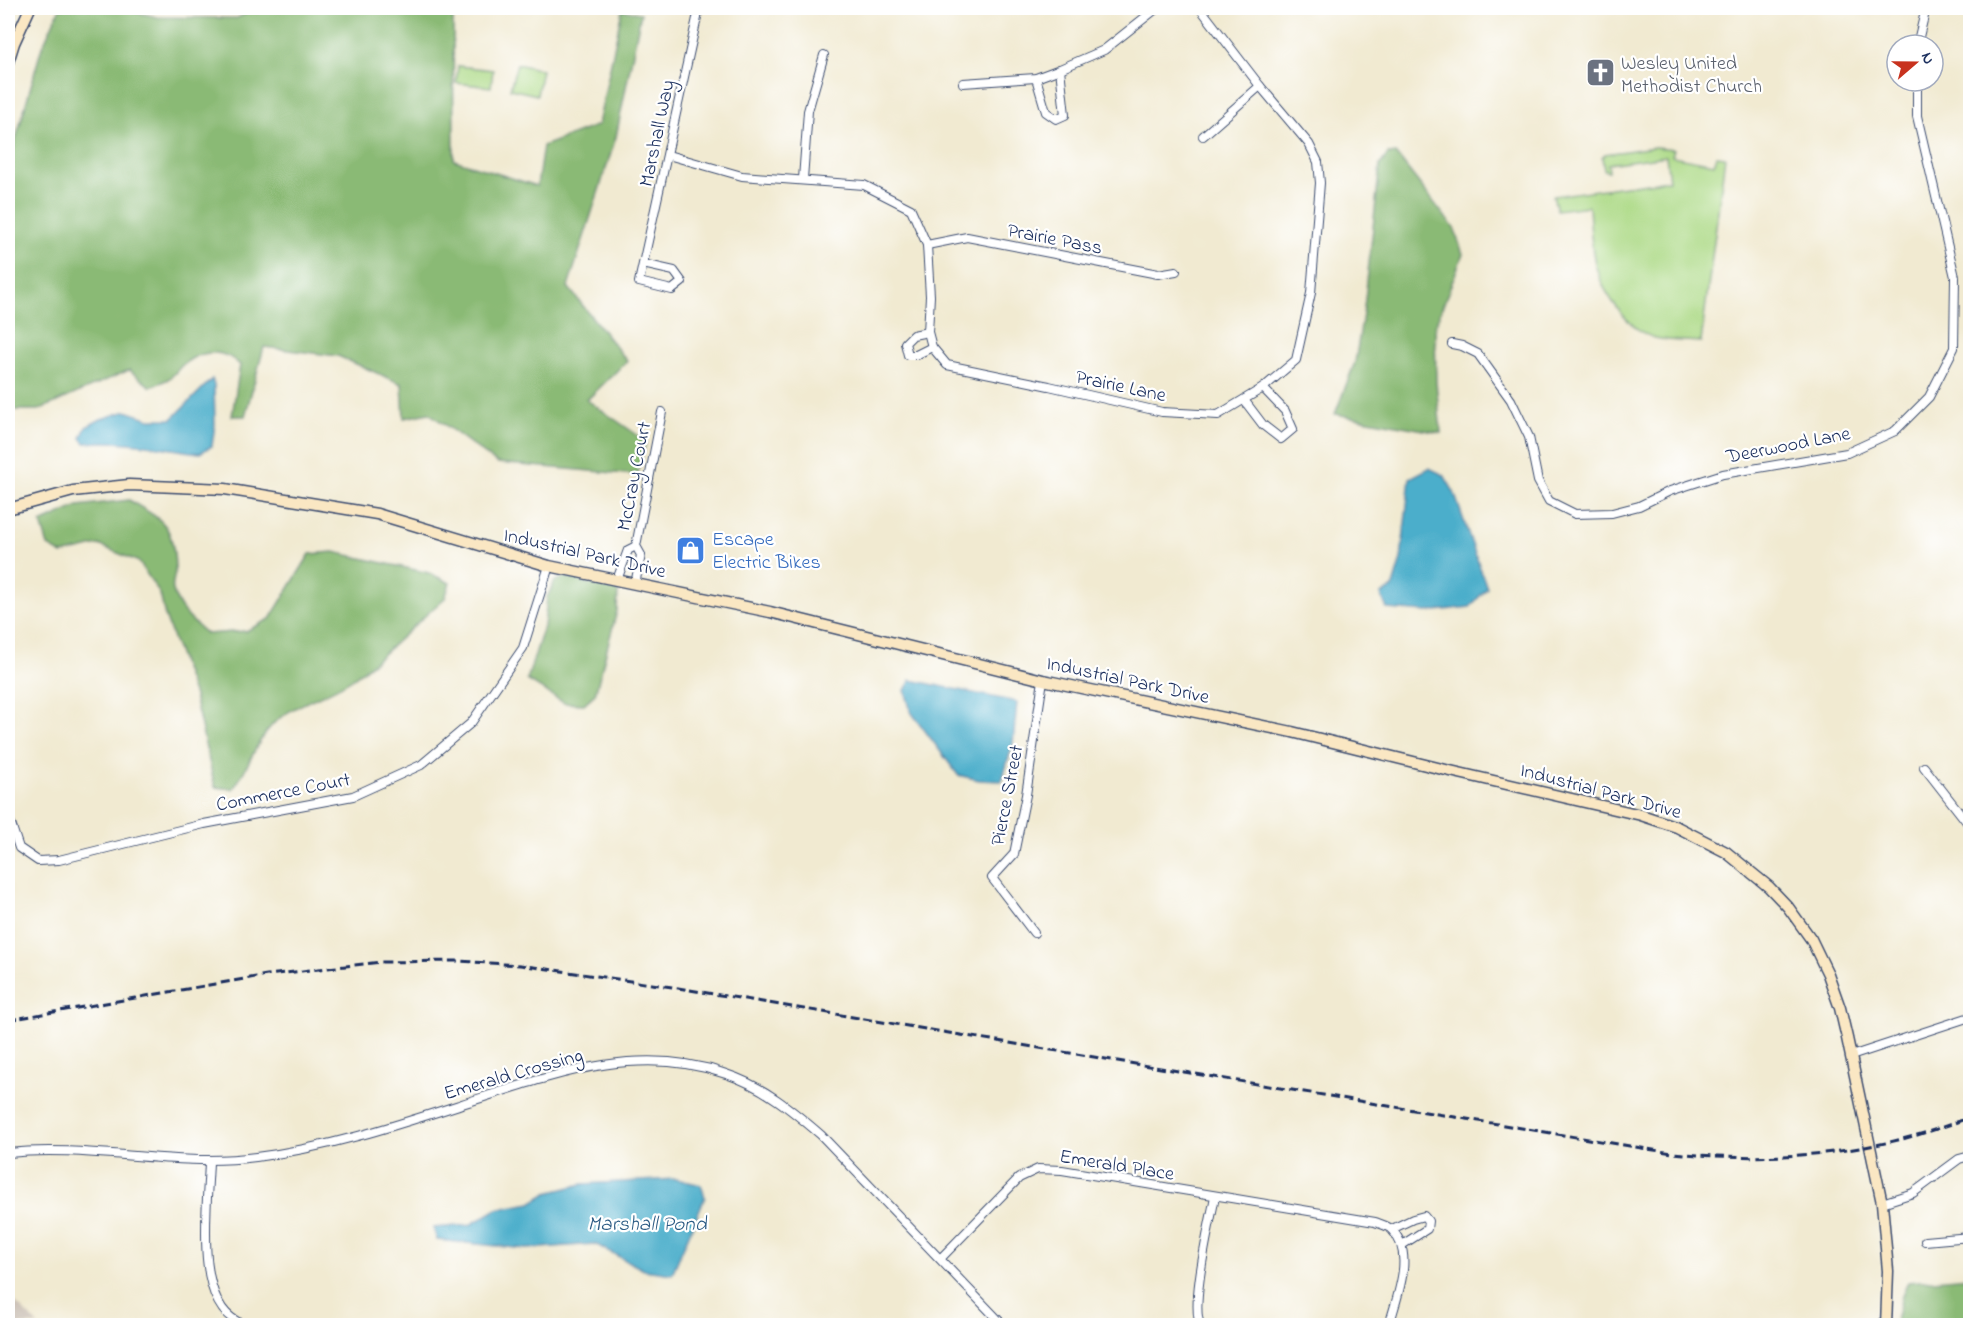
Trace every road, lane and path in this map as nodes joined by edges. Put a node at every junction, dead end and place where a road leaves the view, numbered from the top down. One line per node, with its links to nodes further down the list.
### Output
1 (30, 8): 8 (street)
2 (698, 8): 15 (street, Marshall Way)
3 (1157, 8): 9 (street)
4 (1200, 8): 12 (street, Prairie Lane)
5 (1926, 8): 6 (street)
6 (1920, 33)
7 (824, 55): 16 (street)
8 (8, 62)
9 (1059, 69): 10 (street); 10 (street)
10 (1036, 78): 11 (street)
11 (963, 83)
12 (1260, 86): 14 (street); 23 (street, Prairie Lane)
13 (1917, 93): 21 (street, Deerwood Lane)
14 (1203, 136)
15 (668, 155): 16 (street); 18 (street, Marshall Way)
16 (803, 179): 17 (street)
17 (927, 245): 19 (street, Prairie Pass); 20 (street)
18 (643, 264): 18 (street)
19 (1176, 271)
20 (928, 332): 22 (street); 22 (street)
21 (1452, 344)
22 (932, 347): 24 (street, Prairie Lane)
23 (1263, 388): 24 (street, Prairie Lane); 24 (street)
24 (1244, 400)
25 (662, 412): 27 (street, McCray Court)
26 (8, 509): 28 (street, Industrial Park Drive)
27 (636, 546): 29 (street, McCray Court); 30 (street, McCray Court)
28 (549, 566): 29 (street, Industrial Park Drive); 33 (street, Commerce Court)
29 (617, 580): 30 (street, Industrial Park Drive)
30 (635, 584): 31 (street, Industrial Park Drive)
31 (1043, 680): 35 (street, Pierce Street); 37 (street, Industrial Park Drive)
32 (1924, 767): 34 (street)
33 (8, 814)
34 (1971, 826)
35 (1034, 933)
36 (1971, 1017): 37 (street)
37 (1851, 1056): 42 (street, Industrial Park Drive)
38 (8, 1153): 40 (street, Emerald Crossing)
39 (1971, 1156): 42 (street)
40 (209, 1161): 47 (street, Emerald Crossing); 48 (street)
41 (1215, 1196): 43 (street, Emerald Place); 47 (street, Emerald Place); 50 (street)
42 (1882, 1203): 52 (street, Industrial Park Drive)
43 (1392, 1229): 46 (street); 46 (street)
44 (1971, 1237): 45 (street)
45 (1925, 1241)
46 (1402, 1245): 51 (street)
47 (941, 1258): 49 (street, Emerald Crossing)
48 (256, 1326)
49 (1004, 1326)
50 (1201, 1326)
51 (1389, 1326)
52 (1886, 1326)

